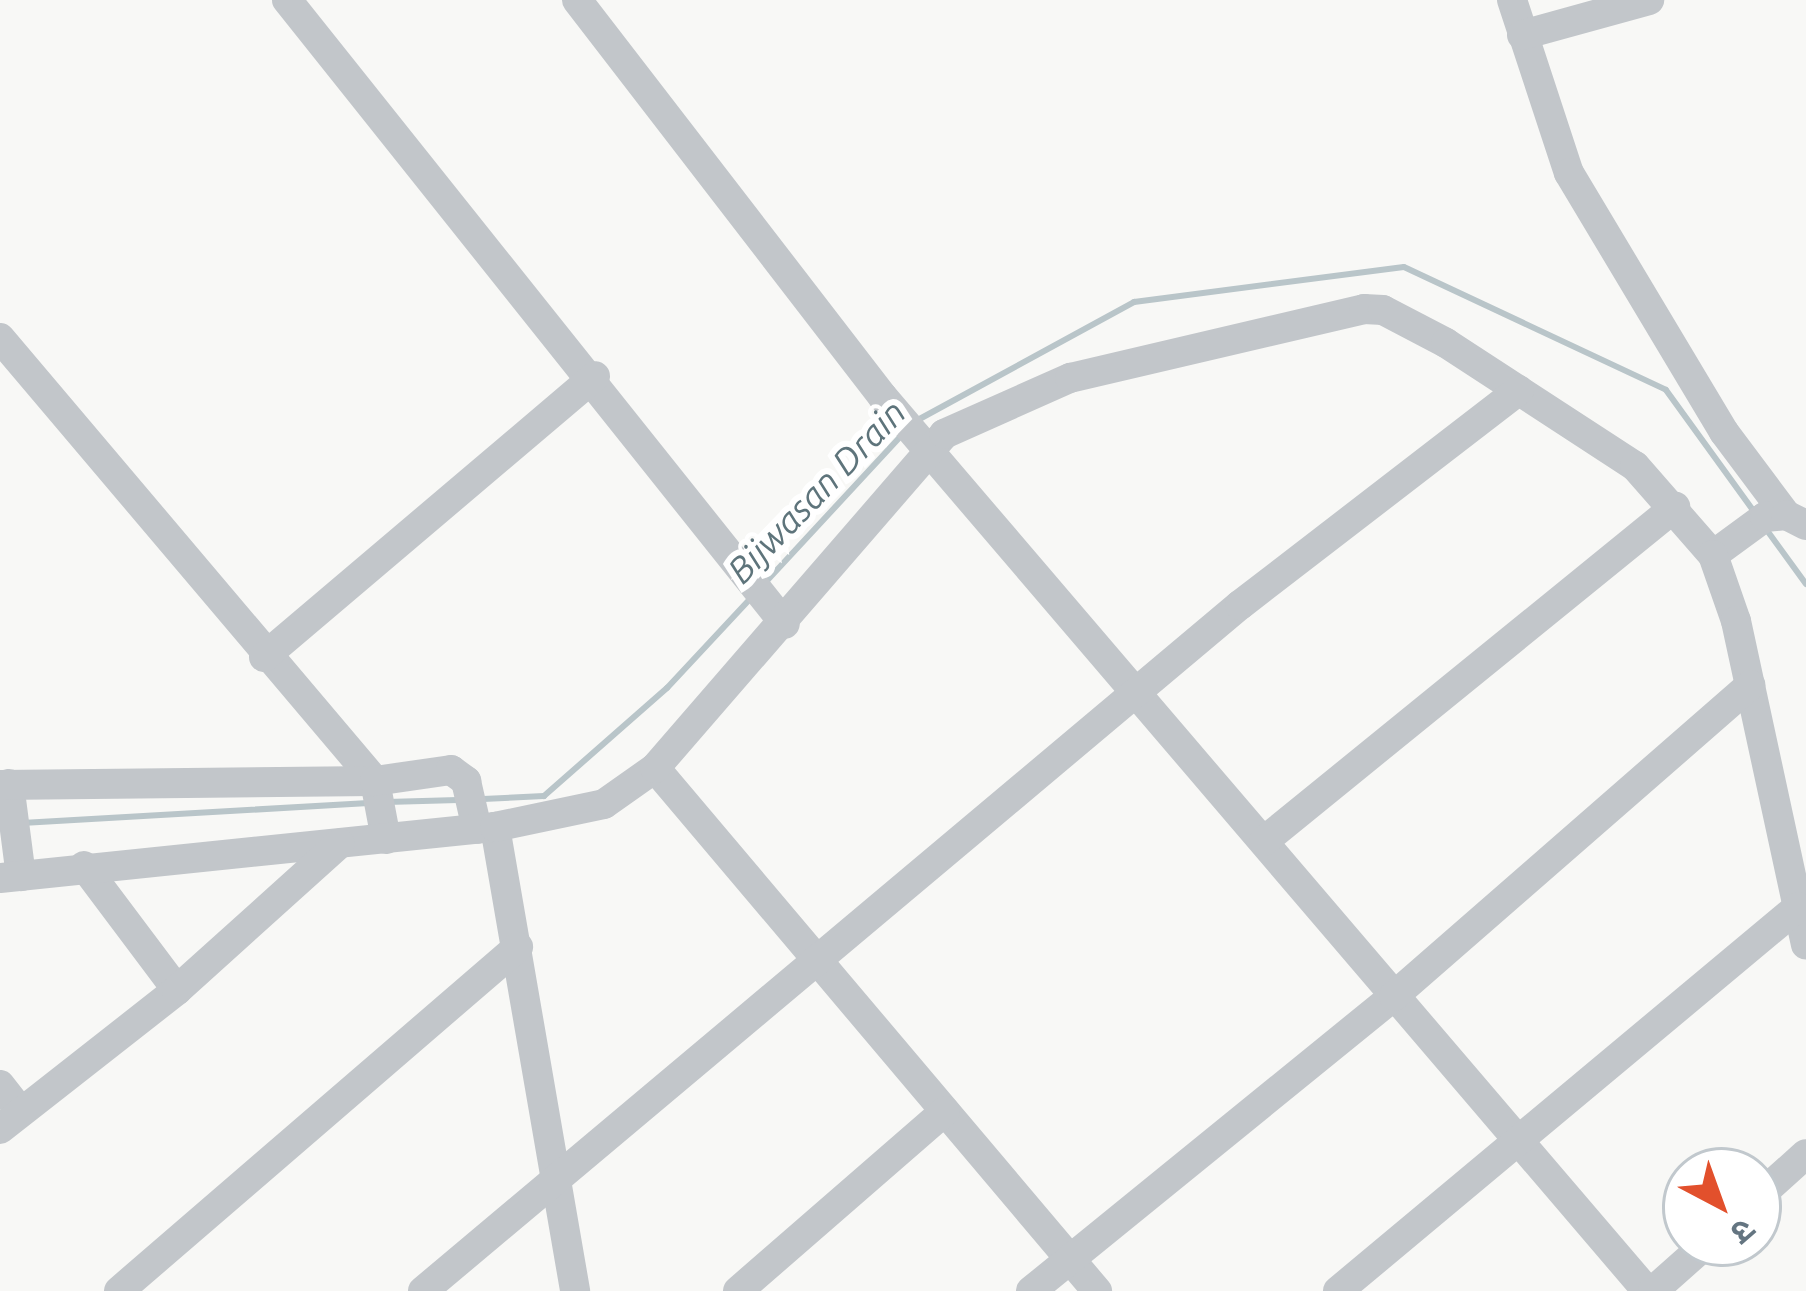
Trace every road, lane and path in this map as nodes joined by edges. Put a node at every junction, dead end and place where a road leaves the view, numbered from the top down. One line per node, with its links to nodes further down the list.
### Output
1 (287, 0): 7 (street)
2 (577, 0): 9 (street)
3 (1512, 0): 5 (street)
4 (1649, 0): 5 (street)
5 (1522, 35): 11 (street)
6 (0, 338): 14 (street)
7 (595, 376): 13 (street); 14 (street)
8 (1519, 390): 9 (street); 10 (street); 16 (street)
9 (921, 439): 13 (street); 16 (street)
10 (1675, 507): 12 (street); 22 (street)
11 (1782, 515): 12 (street)
12 (1719, 551): 15 (street)
13 (785, 624): 17 (street)
14 (264, 657): 18 (street)
15 (1750, 685): 26 (street); 31 (street)
16 (1138, 692): 22 (street); 29 (street)
17 (655, 768): 20 (street); 29 (street)
18 (377, 786): 19 (street); 20 (street); 21 (street)
19 (6, 790): 25 (street)
20 (482, 824): 21 (street); 28 (street)
21 (386, 831): 23 (street)
22 (1264, 841): 31 (street)
23 (340, 843): 24 (street); 30 (street)
24 (84, 866): 25 (street); 30 (street)
25 (13, 872)
26 (1798, 907): 27 (street); 35 (street)
27 (1806, 945)
28 (518, 947): 38 (street); 41 (street)
29 (814, 958): 33 (street); 38 (street)
30 (177, 990): 34 (street)
31 (1394, 996): 35 (street); 39 (street)
32 (0, 1085): 34 (street)
33 (946, 1112): 39 (street); 44 (street)
34 (11, 1120)
35 (1519, 1140): 47 (street); 48 (street)
36 (1806, 1154): 37 (street)
37 (1782, 1176)
38 (552, 1186): 42 (street); 43 (street)
39 (1072, 1257): 45 (street); 46 (street)
40 (1678, 1267): 48 (street)
41 (119, 1291)
42 (423, 1291)
43 (574, 1291)
44 (738, 1291)
45 (1031, 1291)
46 (1097, 1291)
47 (1338, 1291)
48 (1650, 1291)

